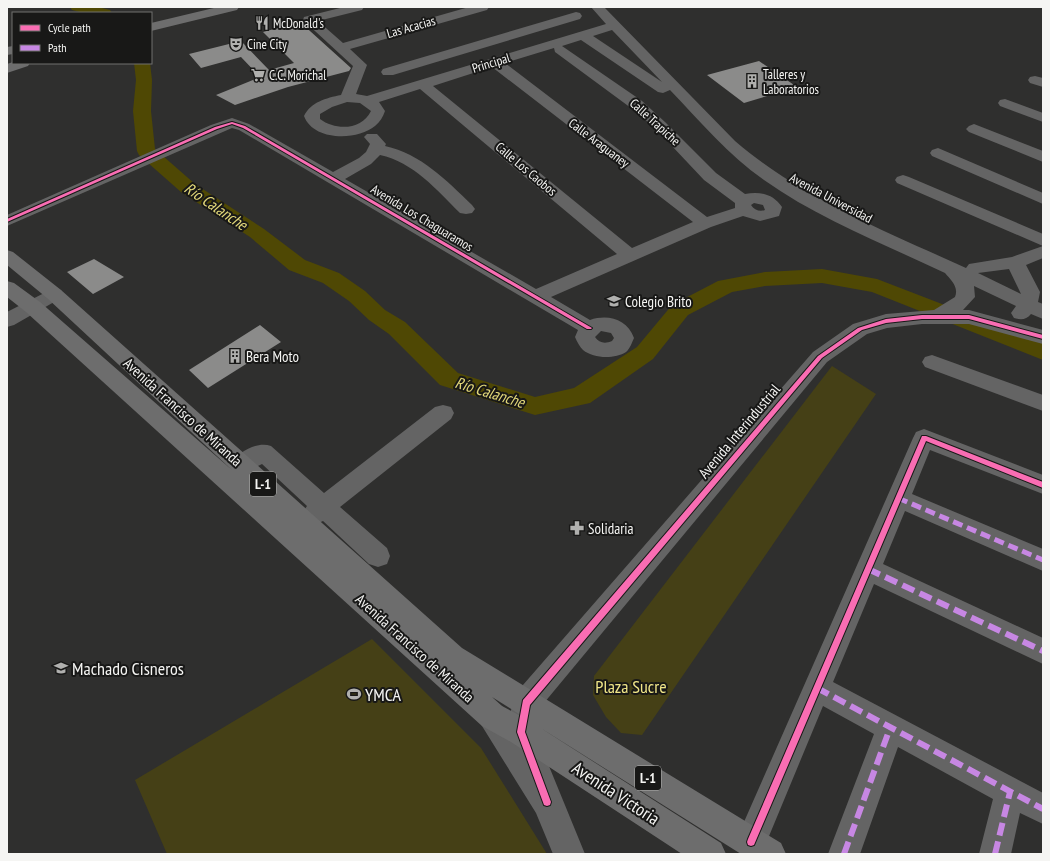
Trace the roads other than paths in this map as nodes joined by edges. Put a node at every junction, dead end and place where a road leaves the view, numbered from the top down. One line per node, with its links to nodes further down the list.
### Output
1 (216, 7): 8 (main road)
2 (233, 7): 10 (main road)
3 (358, 7): 13 (street)
4 (483, 7): 13 (street, Las Acacias)
5 (597, 7): 9 (street, Avenida Universidad)
6 (611, 7): 41 (street, Avenida Universidad)
7 (576, 16): 12 (street)
8 (152, 23)
9 (616, 25): 11 (street, Principal); 23 (street, Avenida Universidad)
10 (152, 27)
11 (588, 38): 14 (street, Principal); 15 (street, Principal); 23 (street, Avenida Universidad)
12 (478, 45): 15 (street, Calle Araguaney); 18 (street)
13 (340, 48): 20 (street)
14 (560, 49): 15 (street, Principal); 35 (street, Calle Trapiche)
15 (497, 63): 19 (street, Principal); 35 (street, Calle Araguaney)
16 (20, 64): 17 (main road)
17 (7, 68)
18 (388, 72)
19 (425, 86): 21 (street, Principal); 37 (street, Calle Los Caobos)
20 (347, 98): 21 (street, Principal); 25 (street, Principal)
21 (371, 103): 25 (street)
22 (1005, 103): 24 (street)
23 (704, 117): 40 (street, Avenida Universidad)
24 (1043, 118)
25 (363, 127): 27 (street)
26 (974, 129): 29 (street)
27 (376, 149): 30 (street); 33 (street)
28 (938, 153): 32 (street)
29 (1043, 157)
30 (334, 178): 34 (street, Avenida Los Chaguaramos); 44 (street, Avenida Los Chaguaramos)
31 (903, 180): 36 (street)
32 (1043, 199)
33 (466, 208)
34 (7, 221)
35 (705, 223): 37 (street)
36 (1043, 241)
37 (629, 255): 44 (street)
38 (7, 256): 43 (main road, Avenida Francisco de Miranda / L-1)
39 (1033, 258): 41 (street); 45 (street)
40 (951, 268): 45 (street, Avenida Universidad); 47 (street, Avenida Interindustrial)
41 (975, 268): 45 (street, Avenida Universidad)
42 (7, 287): 46 (main road, Avenida Francisco de Miranda / L-1)
43 (54, 294): 46 (street); 55 (main road, Avenida Francisco de Miranda / L-1)
44 (534, 297): 50 (street, Avenida Los Chaguaramos)
45 (1028, 298): 48 (street)
46 (32, 307): 49 (street); 66 (main road, Avenida Francisco de Miranda / L-1)
47 (930, 316): 48 (street, Avenida Interindustrial); 65 (street, Avenida Interindustrial)
48 (977, 319): 51 (street, Avenida Interindustrial)
49 (7, 320)
50 (589, 328)
51 (1043, 337)
52 (932, 362): 53 (street)
53 (1043, 403)
54 (443, 413): 58 (street)
55 (242, 465): 58 (street); 59 (main road, Avenida Francisco de Miranda / L-1)
56 (1043, 485): 57 (street)
57 (898, 498): 61 (street); 62 (street)
58 (324, 507): 59 (street); 60 (street)
59 (304, 522): 65 (main road, Avenida Francisco de Miranda / L-1)
60 (378, 556)
61 (1043, 560)
62 (868, 570): 63 (street); 64 (street)
63 (1043, 651)
64 (817, 688): 67 (street); 72 (street)
65 (526, 703): 68 (street); 72 (main road, Avenida Victoria / L-1)
66 (492, 716): 68 (main road, Avenida Francisco de Miranda / L-1); 70 (street)
67 (890, 728): 69 (street); 75 (street)
68 (521, 732): 70 (street); 74 (main road, Avenida Victoria / L-1)
69 (1010, 792): 71 (street); 76 (street)
70 (547, 802): 73 (street)
71 (1043, 810)
72 (761, 848)
73 (569, 854)
74 (710, 854)
75 (844, 854)
76 (995, 854)

